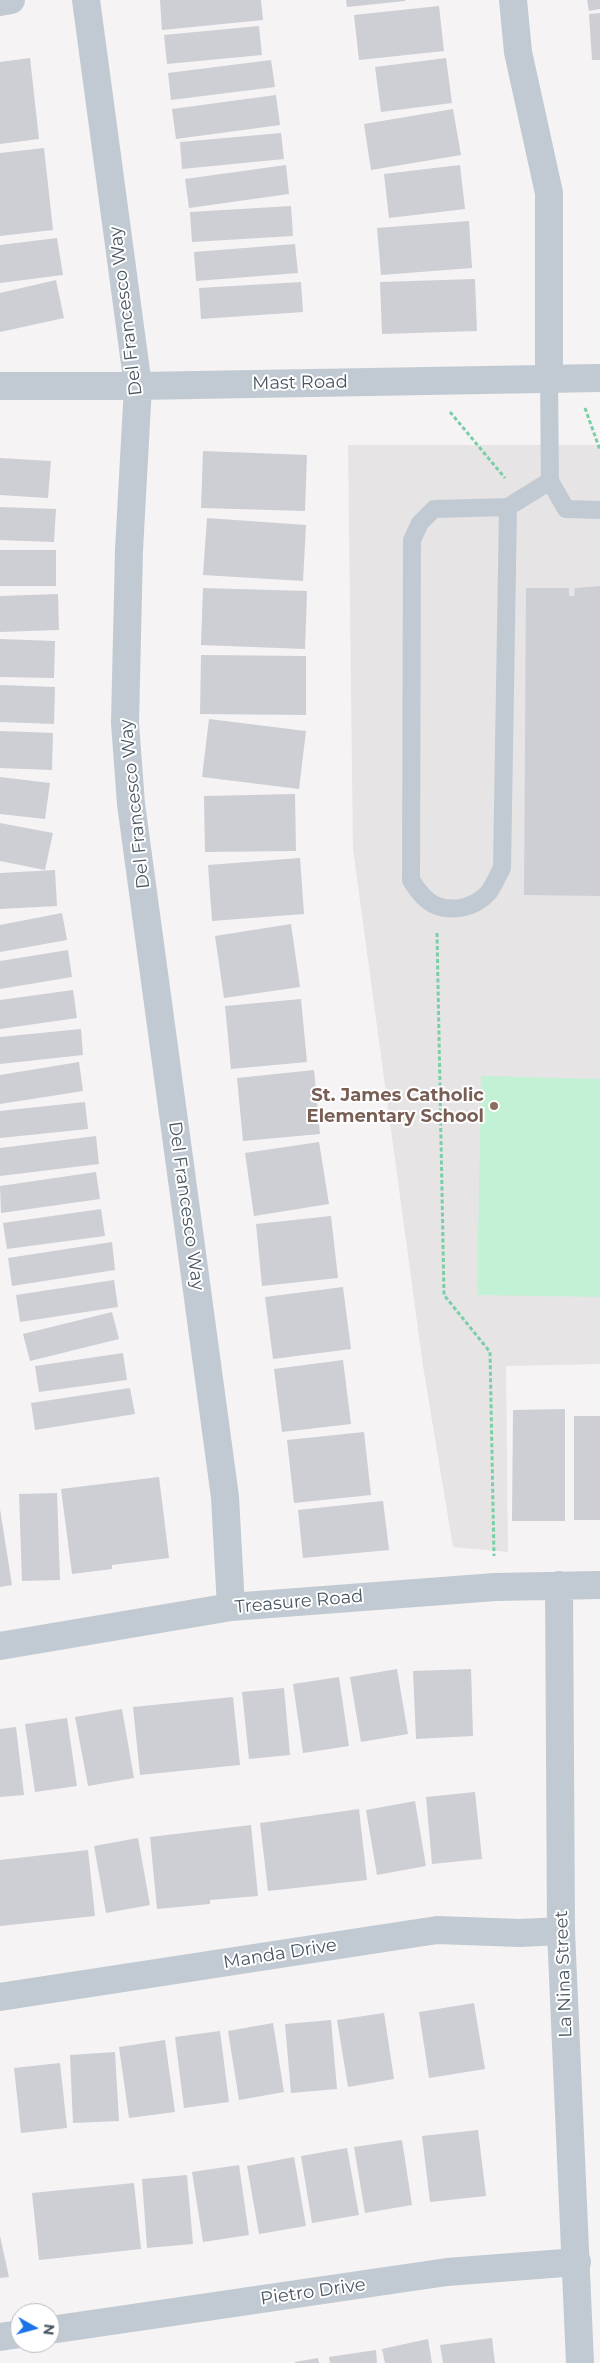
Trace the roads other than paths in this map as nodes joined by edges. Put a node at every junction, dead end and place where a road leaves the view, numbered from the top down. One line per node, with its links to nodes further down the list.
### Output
1 (11, 0): 4 (street)
2 (86, 0): 7 (street, Del Francesco Way)
3 (513, 0): 5 (street)
4 (0, 2)
5 (575, 378): 7 (street, Mast Road); 8 (lane)
6 (0, 386): 7 (street, Mast Road)
7 (138, 386): 13 (street, Del Francesco Way)
8 (550, 481): 9 (lane); 10 (lane)
9 (515, 502): 9 (lane)
10 (600, 510)
11 (559, 1585): 12 (street, Treasure Road); 13 (street, Treasure Road); 15 (street, La Nina Street)
12 (600, 1585)
13 (231, 1607): 14 (street, Treasure Road)
14 (0, 1646)
15 (561, 1931): 16 (street, Manda Drive); 17 (street, La Nina Street)
16 (0, 1997)
17 (577, 2262): 18 (street, Pietro Drive); 19 (street, La Nina Street)
18 (60, 2329)
19 (580, 2363)

